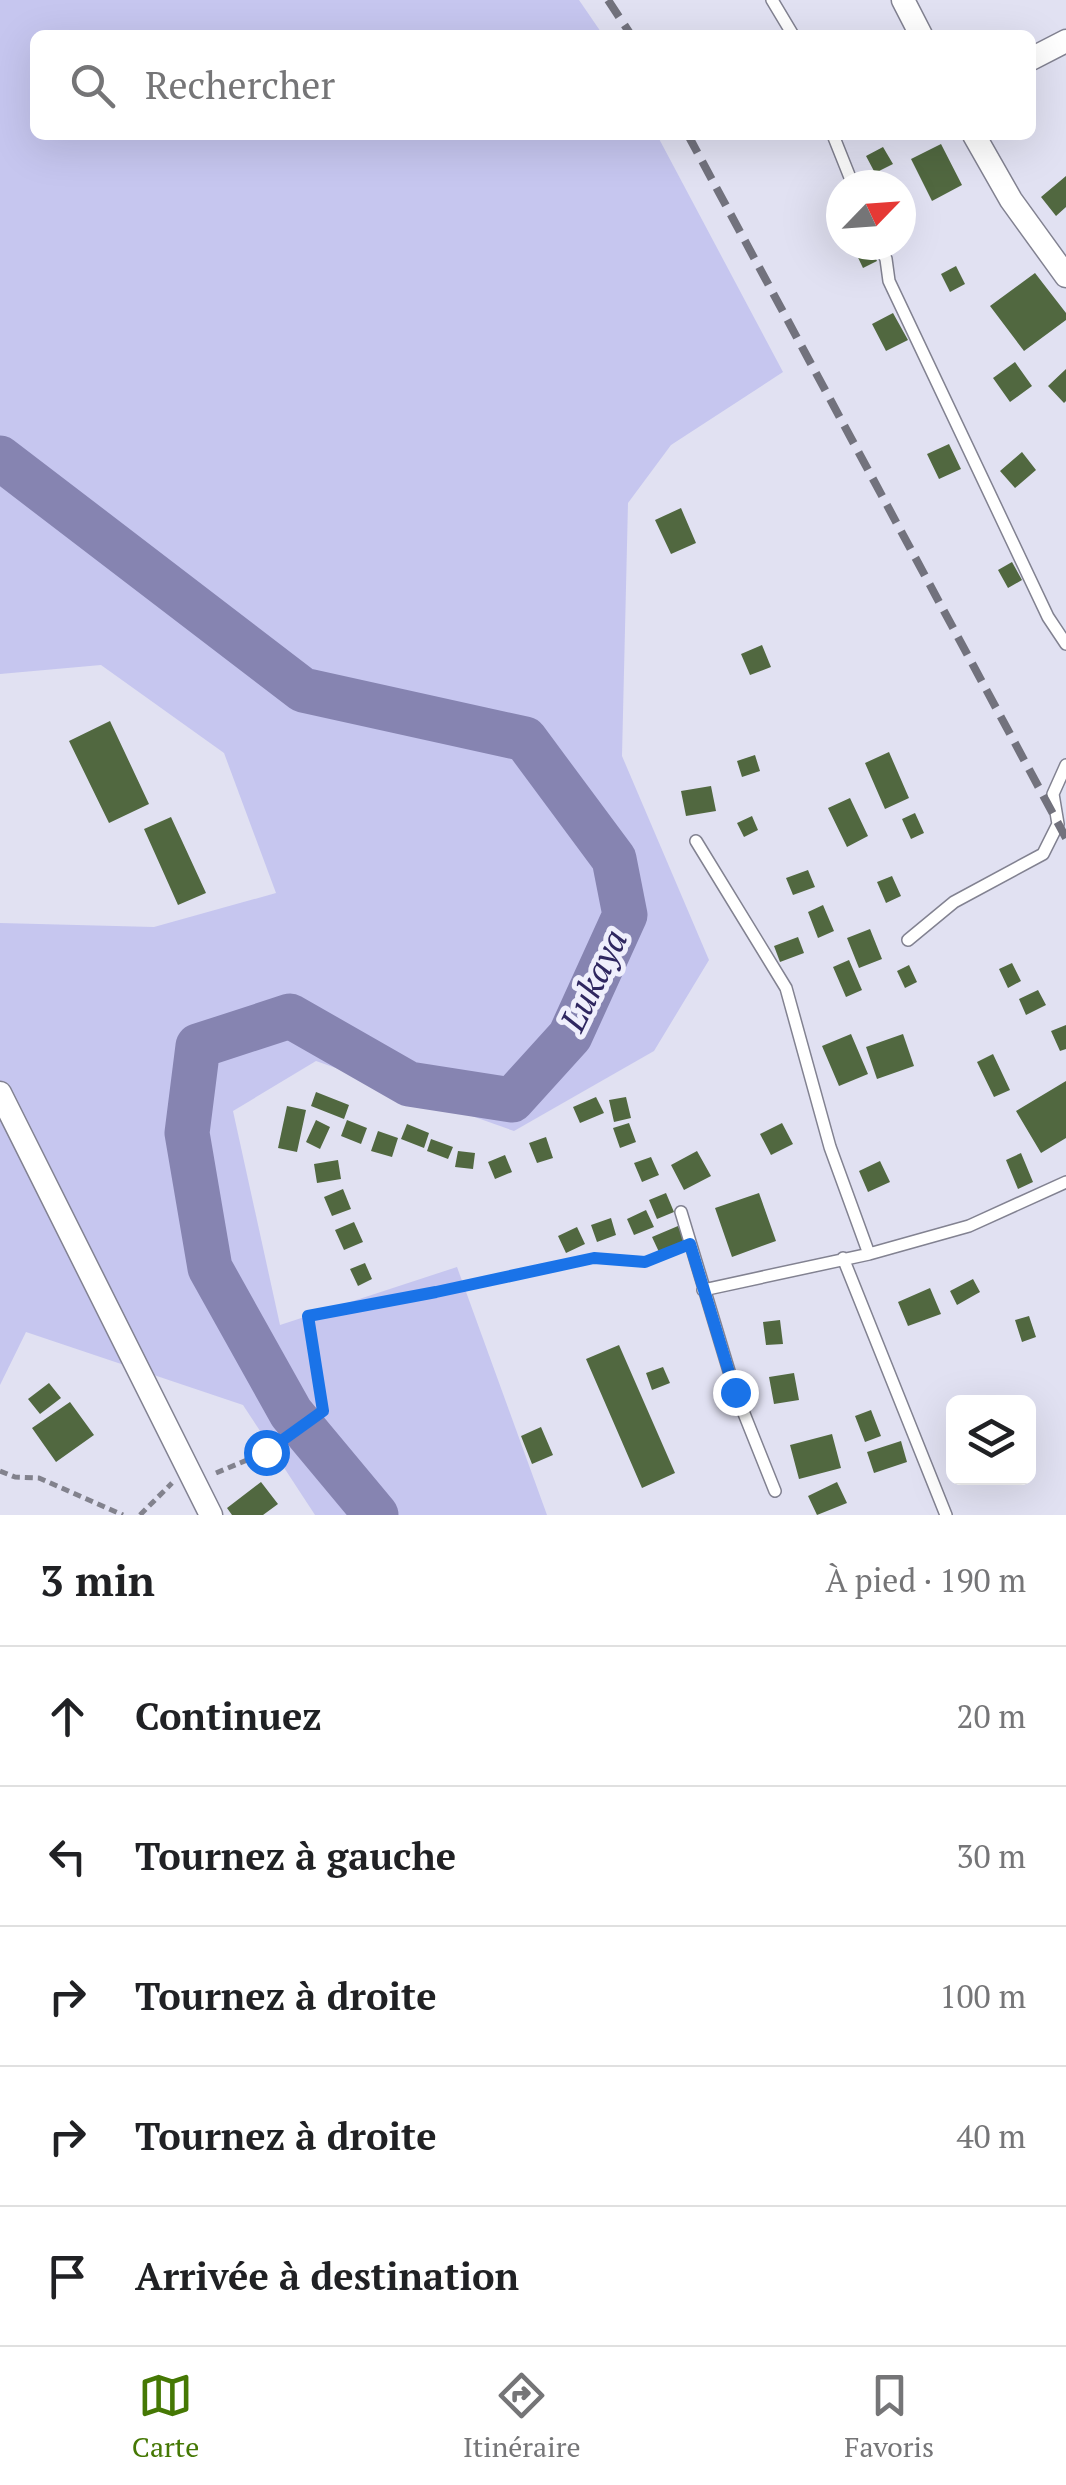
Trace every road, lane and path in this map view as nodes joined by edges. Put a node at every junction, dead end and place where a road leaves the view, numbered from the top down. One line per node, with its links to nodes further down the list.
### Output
1 (772, 0): 3 (lane)
2 (904, 0): 4 (street)
3 (790, 30)
4 (919, 30)
5 (1066, 41): 6 (street)
6 (1036, 56)
7 (834, 140): 9 (lane)
8 (977, 140): 11 (street)
9 (846, 170)
10 (886, 260): 12 (lane)
11 (1066, 276)
12 (1066, 644)
13 (1066, 764): 15 (lane)
14 (696, 841): 20 (lane)
15 (908, 940)
16 (0, 1092): 24 (street)
17 (1066, 1182): 20 (lane)
18 (682, 1212): 19 (lane)
19 (690, 1244): 22 (lane); 24 (path)
20 (869, 1254): 21 (lane)
21 (844, 1258): 22 (lane); 29 (lane)
22 (703, 1290): 25 (lane)
23 (0, 1471): 27 (path)
24 (195, 1481): 26 (path); 28 (street)
25 (775, 1492)
26 (142, 1512): 27 (path)
27 (125, 1515)
28 (211, 1515)
29 (946, 1515)

